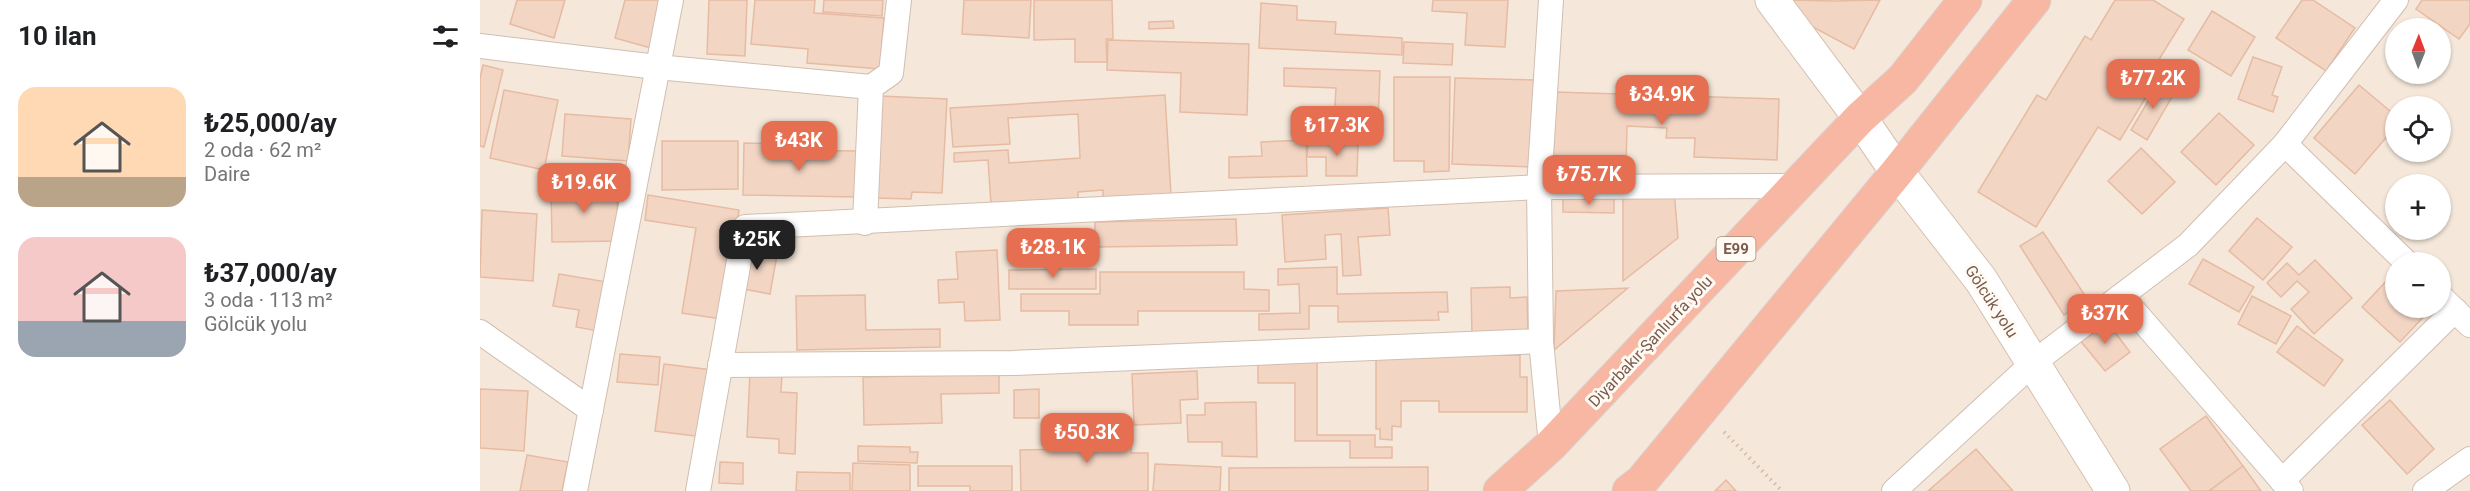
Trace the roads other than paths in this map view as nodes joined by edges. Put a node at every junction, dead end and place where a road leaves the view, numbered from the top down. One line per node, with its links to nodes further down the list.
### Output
1 (671, 0): 9 (street)
2 (899, 0): 10 (street)
3 (1551, 0): 15 (street)
4 (1965, 0): 11 (highway, Diyarbakır-Şanlıurfa yolu / E99)
5 (2034, 0): 13 (highway)
6 (2396, 0): 12 (street)
7 (1777, 3): 11 (main road, Gölcük yolu)
8 (480, 46): 9 (street)
9 (657, 67): 10 (street); 24 (street)
10 (871, 87): 16 (street)
11 (1860, 118): 13 (main road, Gölcük yolu); 14 (highway, Diyarbakır-Şanlıurfa yolu / E99)
12 (2285, 144): 17 (street); 18 (street)
13 (1897, 172): 22 (main road, Gölcük yolu); 31 (highway)
14 (1796, 186): 15 (street); 25 (highway, Diyarbakır-Şanlıurfa yolu / E99)
15 (1539, 187): 16 (street); 21 (street)
16 (866, 223): 23 (street)
17 (2396, 252)
18 (2121, 296): 22 (street); 27 (street)
19 (2455, 310): 27 (street)
20 (480, 332): 24 (street)
21 (1541, 341): 23 (street); 25 (street)
22 (2033, 363): 32 (street); 33 (main road, Gölcük yolu)
23 (720, 365): 29 (street)
24 (591, 410): 28 (street)
25 (1551, 446): 30 (highway, Diyarbakır-Şanlıurfa yolu / E99)
26 (2470, 459): 34 (street)
27 (2286, 486)
28 (575, 491)
29 (698, 491)
30 (1500, 491)
31 (1629, 491)
32 (1894, 491)
33 (2113, 491)
34 (2425, 491)

